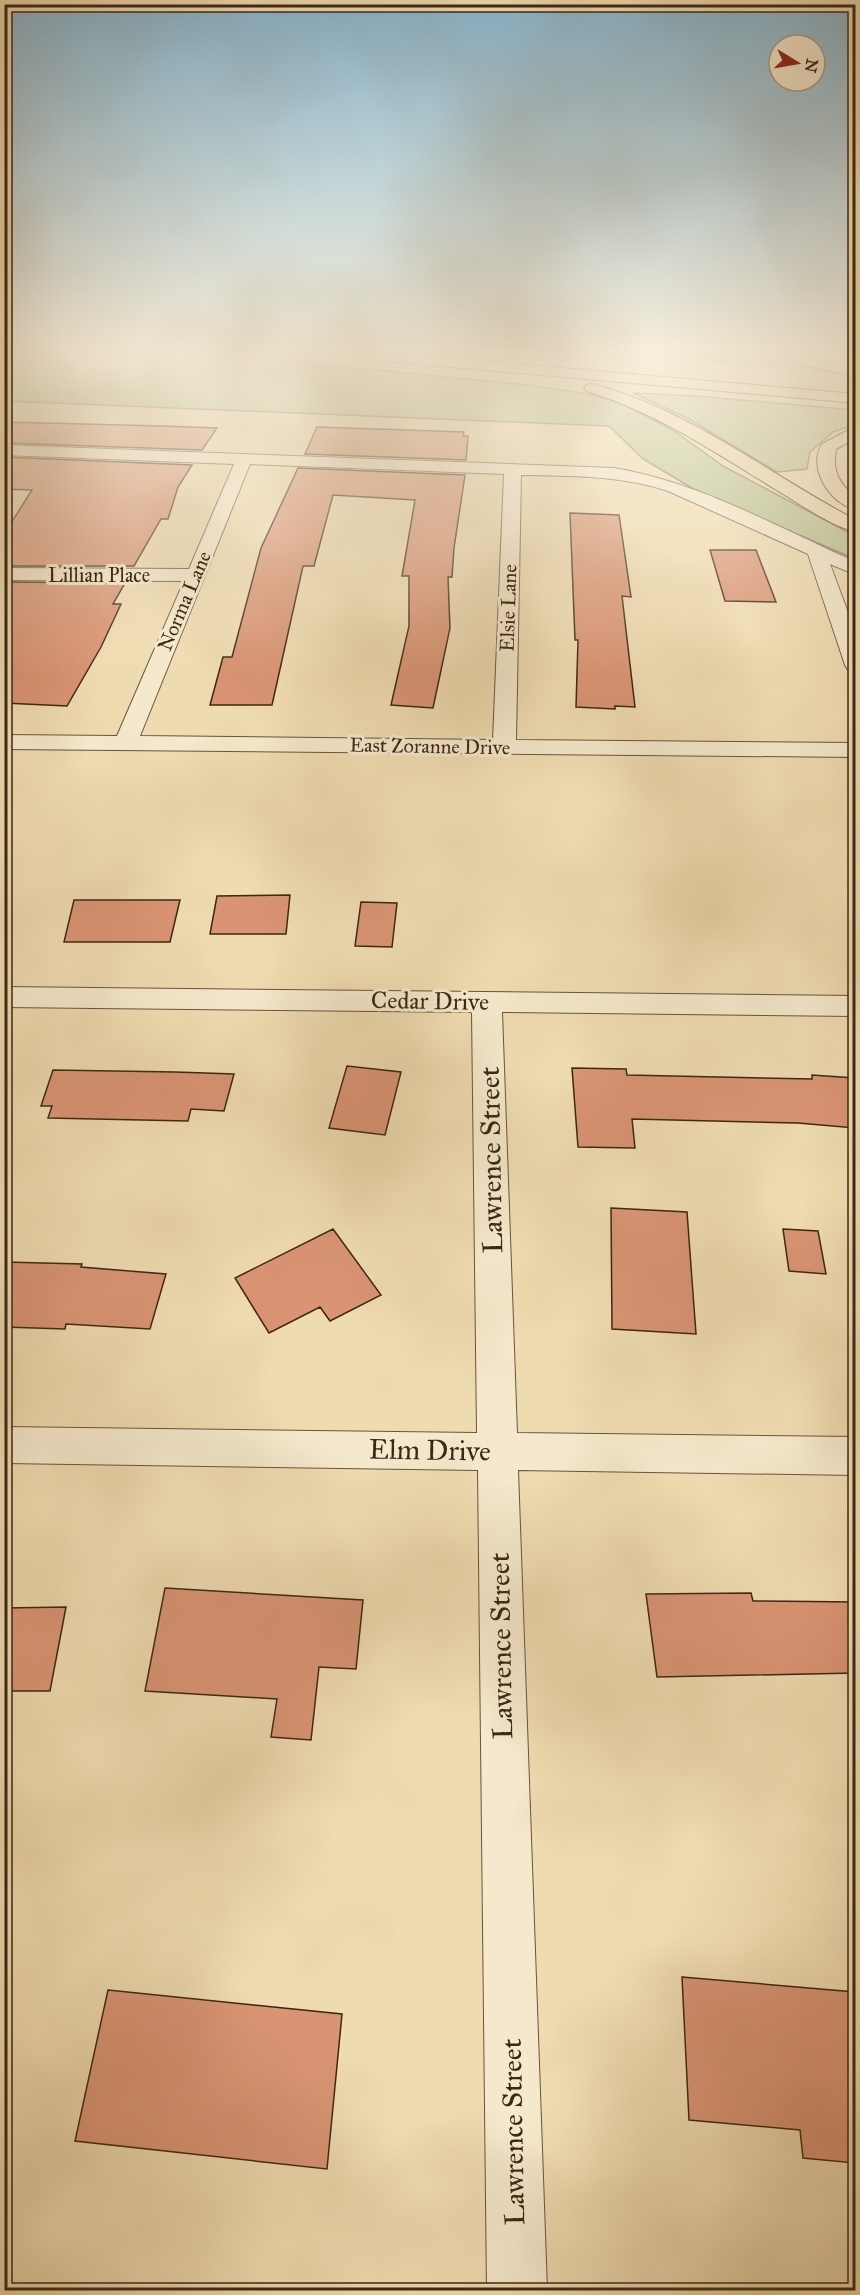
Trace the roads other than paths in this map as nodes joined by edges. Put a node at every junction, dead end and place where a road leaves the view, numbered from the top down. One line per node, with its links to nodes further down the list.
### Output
1 (244, 460): 11 (street, Norma Lane)
2 (274, 460): 5 (street)
3 (738, 460): 7 (highway)
4 (825, 460): 6 (highway)
5 (513, 469): 8 (street); 16 (street, Elsie Lane)
6 (855, 505)
7 (855, 527)
8 (816, 551): 9 (street); 12 (street)
9 (855, 569)
10 (4, 574): 11 (street, Lillian Place)
11 (194, 575): 15 (street, Norma Lane)
12 (850, 630): 13 (street)
13 (855, 666)
14 (4, 742): 15 (street, East Zoranne Drive)
15 (126, 743): 16 (street, East Zoranne Drive)
16 (504, 747): 17 (street, East Zoranne Drive)
17 (855, 750)
18 (4, 997): 19 (street, Cedar Drive)
19 (487, 1002): 20 (street, Cedar Drive); 22 (street, Lawrence Street)
20 (855, 1006)
21 (4, 1445): 22 (street, Elm Drive)
22 (497, 1451): 23 (street, Elm Drive); 24 (street, Lawrence Street)
23 (855, 1456)
24 (517, 2290)

